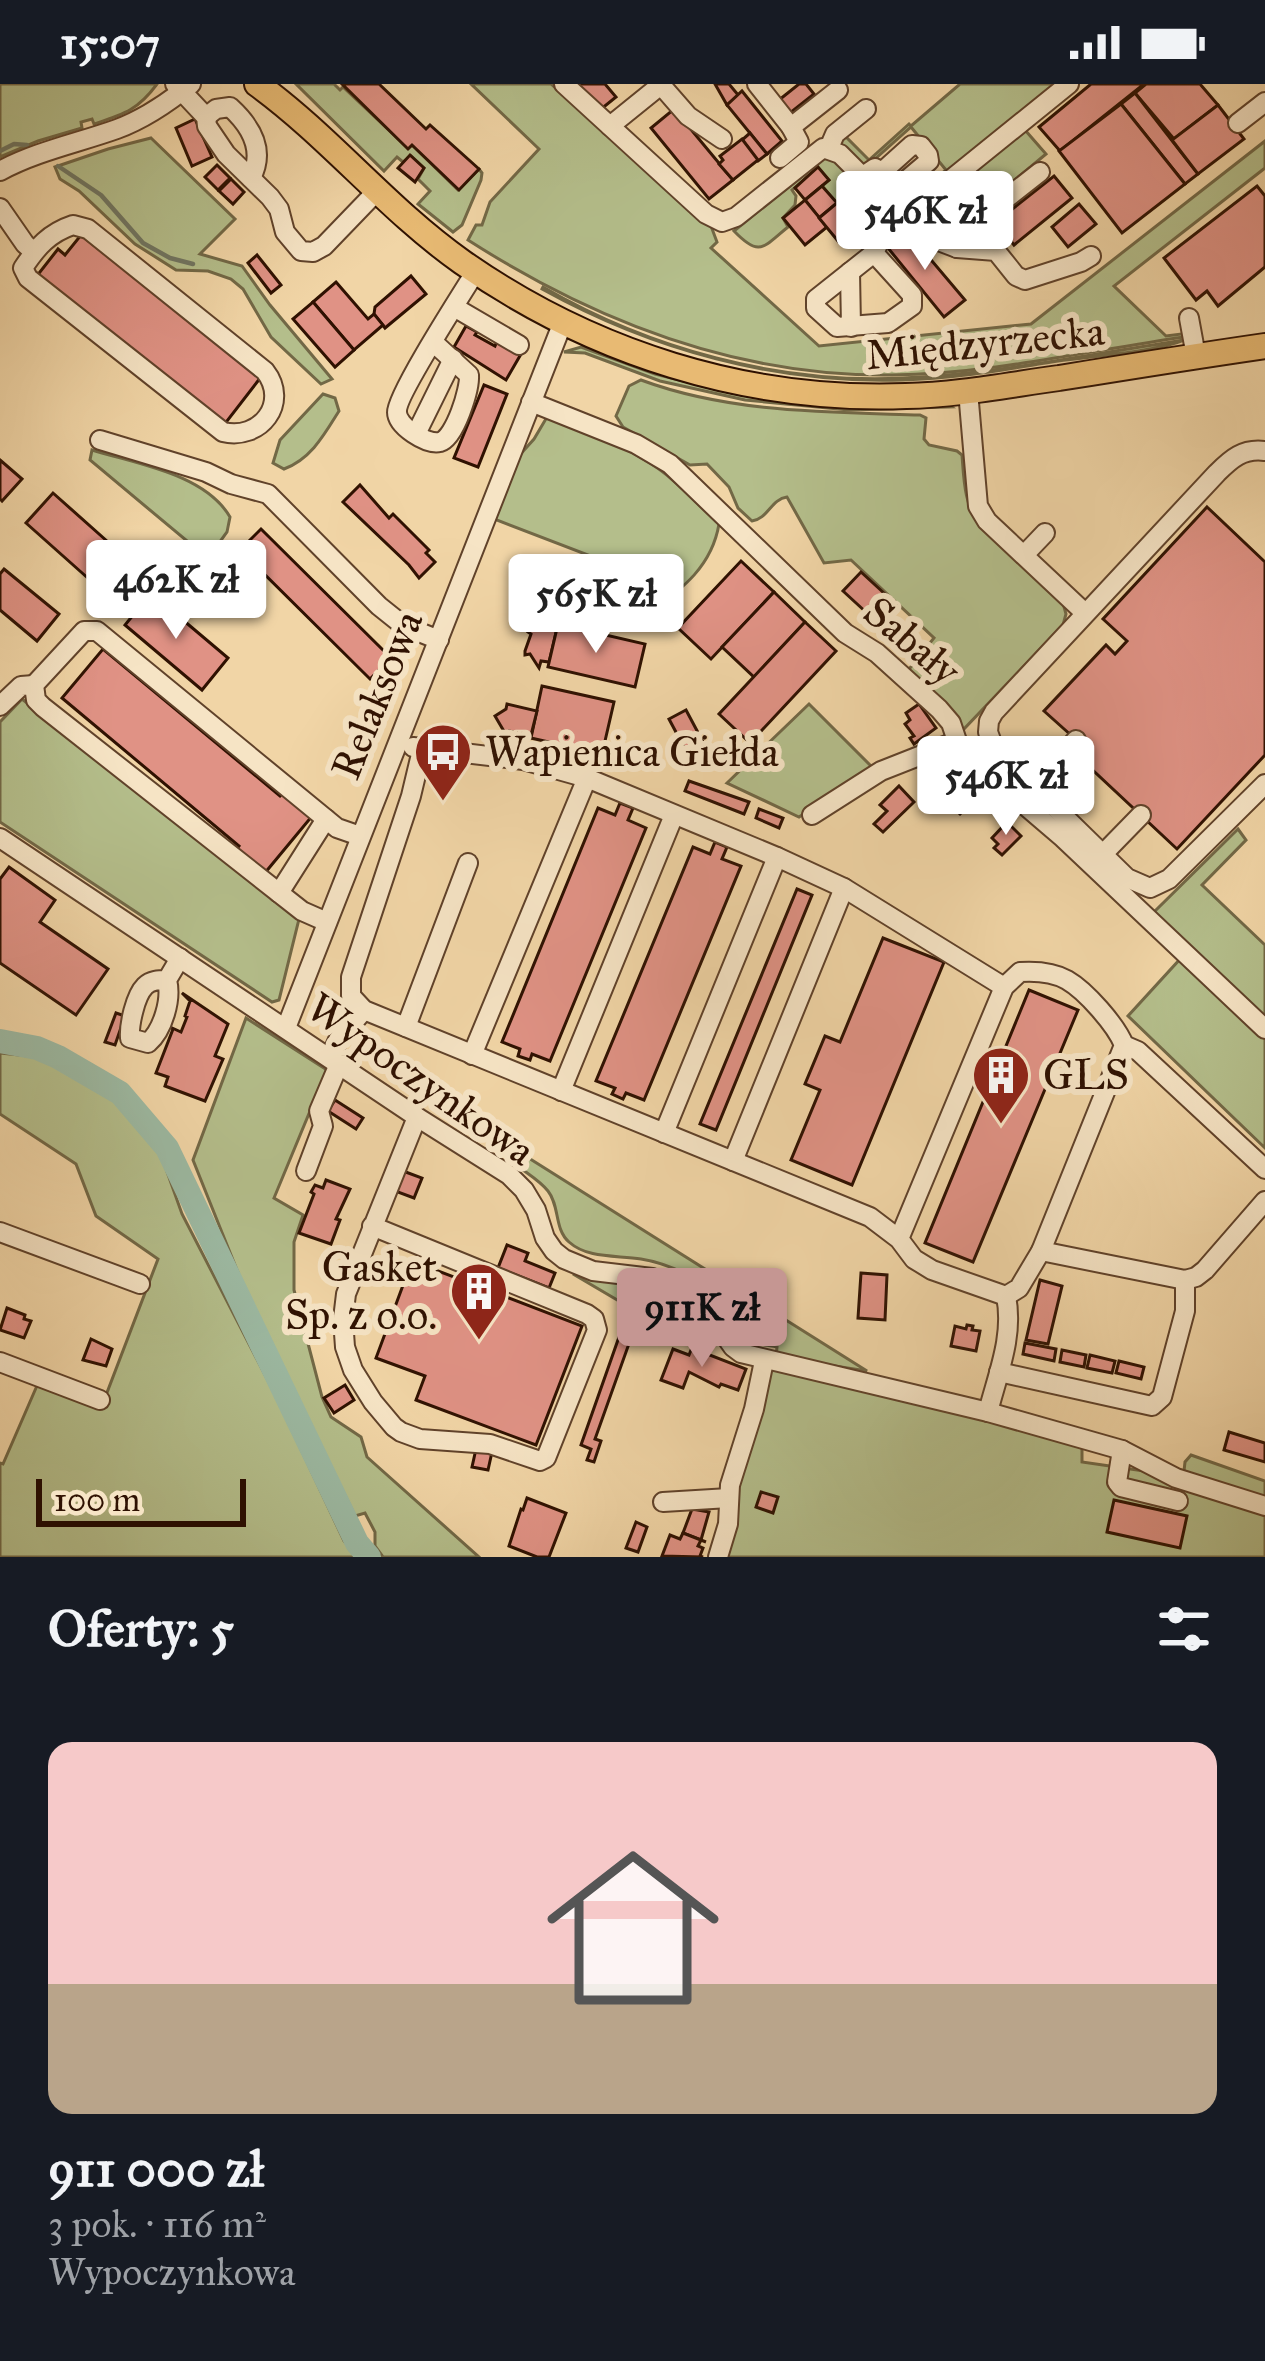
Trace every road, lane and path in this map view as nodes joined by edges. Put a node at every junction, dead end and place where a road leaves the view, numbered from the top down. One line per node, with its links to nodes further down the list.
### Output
1 (256, 84): 11 (main road, Międzyrzecka)
2 (273, 84): 11 (main road, Międzyrzecka)
3 (564, 84): 14 (street)
4 (662, 84): 14 (street); 16 (street)
5 (757, 84): 15 (street)
6 (1069, 84): 24 (street)
7 (180, 86): 12 (street); 19 (street)
8 (838, 90): 15 (street)
9 (1265, 102): 13 (street)
10 (866, 109): 17 (street)
11 (294, 111): 22 (main road, Międzyrzecka)
12 (206, 117): 21 (street); 21 (street)
13 (1238, 123)
14 (610, 126): 17 (street)
15 (791, 127): 18 (street)
16 (722, 139)
17 (829, 148): 24 (street)
18 (780, 158)
19 (0, 171)
20 (1040, 172): 25 (street)
21 (250, 178): 22 (street)
22 (377, 191): 29 (main road, Międzyrzecka)
23 (0, 208): 26 (street)
24 (902, 210): 25 (street); 27 (street)
25 (957, 248): 28 (street)
26 (34, 252): 26 (street)
27 (874, 253): 30 (street); 34 (street)
28 (1091, 256)
29 (476, 271): 31 (street); 33 (main road, Międzyrzecka)
30 (850, 272): 34 (street); 34 (street)
31 (454, 307): 35 (street); 36 (street)
32 (1189, 318): 38 (street)
33 (563, 322): 40 (main road, Międzyrzecka); 41 (street, Relaksowa)
34 (851, 327)
35 (433, 342): 39 (street); 42 (street)
36 (519, 345)
37 (1265, 346): 38 (main road, Międzyrzecka)
38 (1196, 356): 40 (main road, Międzyrzecka)
39 (453, 359): 42 (street); 42 (street)
40 (968, 392): 46 (street)
41 (531, 402): 48 (street, Relaksowa); 52 (street, Sabały)
42 (416, 434)
43 (100, 440): 48 (street)
44 (1265, 452): 47 (street)
45 (1042, 530): 46 (street)
46 (1021, 552): 47 (street)
47 (1085, 613): 57 (street)
48 (439, 640): 53 (street, Relaksowa)
49 (34, 685): 50 (street); 61 (street); 68 (street)
50 (0, 706)
51 (1076, 740): 57 (street)
52 (957, 741): 59 (street); 76 (street, Sabały)
53 (397, 742): 54 (street); 62 (street, Relaksowa)
54 (422, 750): 55 (street); 73 (street)
55 (587, 778): 58 (street); 78 (street)
56 (1265, 784): 64 (street)
57 (1032, 786): 64 (street)
58 (674, 815): 65 (street); 80 (street)
59 (812, 815)
60 (1141, 815): 64 (street)
61 (326, 819): 62 (street); 68 (street)
62 (360, 836): 69 (street, Relaksowa)
63 (1, 840): 70 (street, Wypoczynkowa)
64 (1102, 855)
65 (776, 856): 67 (street); 82 (street)
66 (468, 863): 75 (street)
67 (844, 888): 72 (street); 83 (street)
68 (279, 893): 69 (street)
69 (327, 922): 74 (street, Relaksowa)
70 (180, 958): 71 (street); 74 (street, Wypoczynkowa)
71 (167, 980)
72 (1004, 987): 77 (street); 89 (street)
73 (364, 1010): 75 (street); 79 (street)
74 (286, 1028): 79 (street, Wypoczynkowa)
75 (406, 1028): 78 (street)
76 (1265, 1029)
77 (1124, 1045): 84 (street); 90 (street)
78 (472, 1054): 80 (street)
79 (334, 1061): 81 (street, Wypoczynkowa); 85 (street)
80 (562, 1091): 82 (street)
81 (417, 1118): 87 (street); 94 (street, Wypoczynkowa)
82 (664, 1133): 83 (street)
83 (734, 1162): 89 (street)
84 (1265, 1168)
85 (306, 1171)
86 (1265, 1201): 91 (street)
87 (372, 1226): 87 (street)
88 (0, 1232): 92 (street)
89 (899, 1239): 93 (street)
90 (1042, 1251): 91 (street); 93 (street)
91 (1185, 1280): 96 (street)
92 (140, 1284)
93 (1006, 1296): 96 (street)
94 (764, 1360): 98 (street, Wypoczynkowa); 100 (street)
95 (0, 1362): 97 (street)
96 (999, 1372): 98 (street)
97 (100, 1400)
98 (988, 1412): 99 (street, Wypoczynkowa)
99 (1122, 1450): 101 (street); 103 (street, Wypoczynkowa)
100 (729, 1498): 102 (street); 104 (street)
101 (1178, 1501)
102 (663, 1502)
103 (1265, 1506)
104 (718, 1557)

